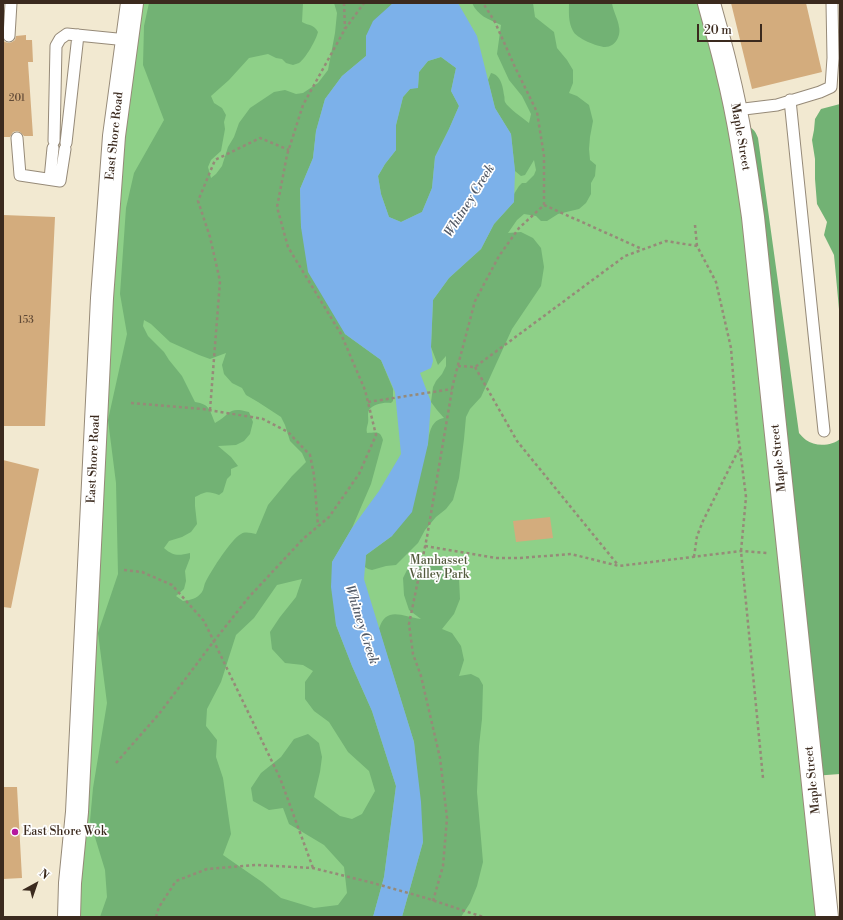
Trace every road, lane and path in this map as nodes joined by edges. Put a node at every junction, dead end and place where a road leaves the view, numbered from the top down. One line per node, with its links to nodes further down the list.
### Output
1 (11, 3): 10 (lane)
2 (132, 3): 11 (street, East Shore Road)
3 (344, 3): 8 (path)
4 (364, 3): 8 (path)
5 (483, 3): 17 (path)
6 (709, 3): 13 (street, Maple Street)
7 (832, 3): 12 (lane)
8 (345, 29): 15 (path)
9 (78, 35): 11 (lane); 16 (lane); 16 (lane)
10 (9, 36)
11 (127, 40): 41 (street, East Shore Road)
12 (790, 100): 13 (lane); 27 (lane)
13 (736, 110): 32 (street, Maple Street)
14 (17, 138): 16 (lane)
15 (289, 150): 24 (path); 26 (path)
16 (50, 179)
17 (544, 205): 20 (path); 21 (path)
18 (695, 224): 19 (path)
19 (697, 246): 20 (path); 28 (path)
20 (642, 250): 22 (path)
21 (458, 366): 22 (path); 23 (path)
22 (474, 367): 34 (path)
23 (452, 389): 24 (path); 30 (path)
24 (368, 402): 29 (path)
25 (131, 403): 26 (path)
26 (210, 410): 29 (path)
27 (824, 431)
28 (740, 447): 31 (path); 33 (path)
29 (318, 526): 36 (path)
30 (425, 546): 34 (path); 40 (path)
31 (741, 551): 32 (path); 33 (path); 38 (path)
32 (789, 554): 44 (street, Maple Street)
33 (694, 557): 34 (path)
34 (619, 566)
35 (124, 570): 36 (path)
36 (214, 641): 37 (path); 39 (path)
37 (116, 763)
38 (763, 778)
39 (312, 868): 40 (path); 42 (path)
40 (433, 901): 43 (path)
41 (69, 917)
42 (156, 917)
43 (483, 917)
44 (827, 917)

